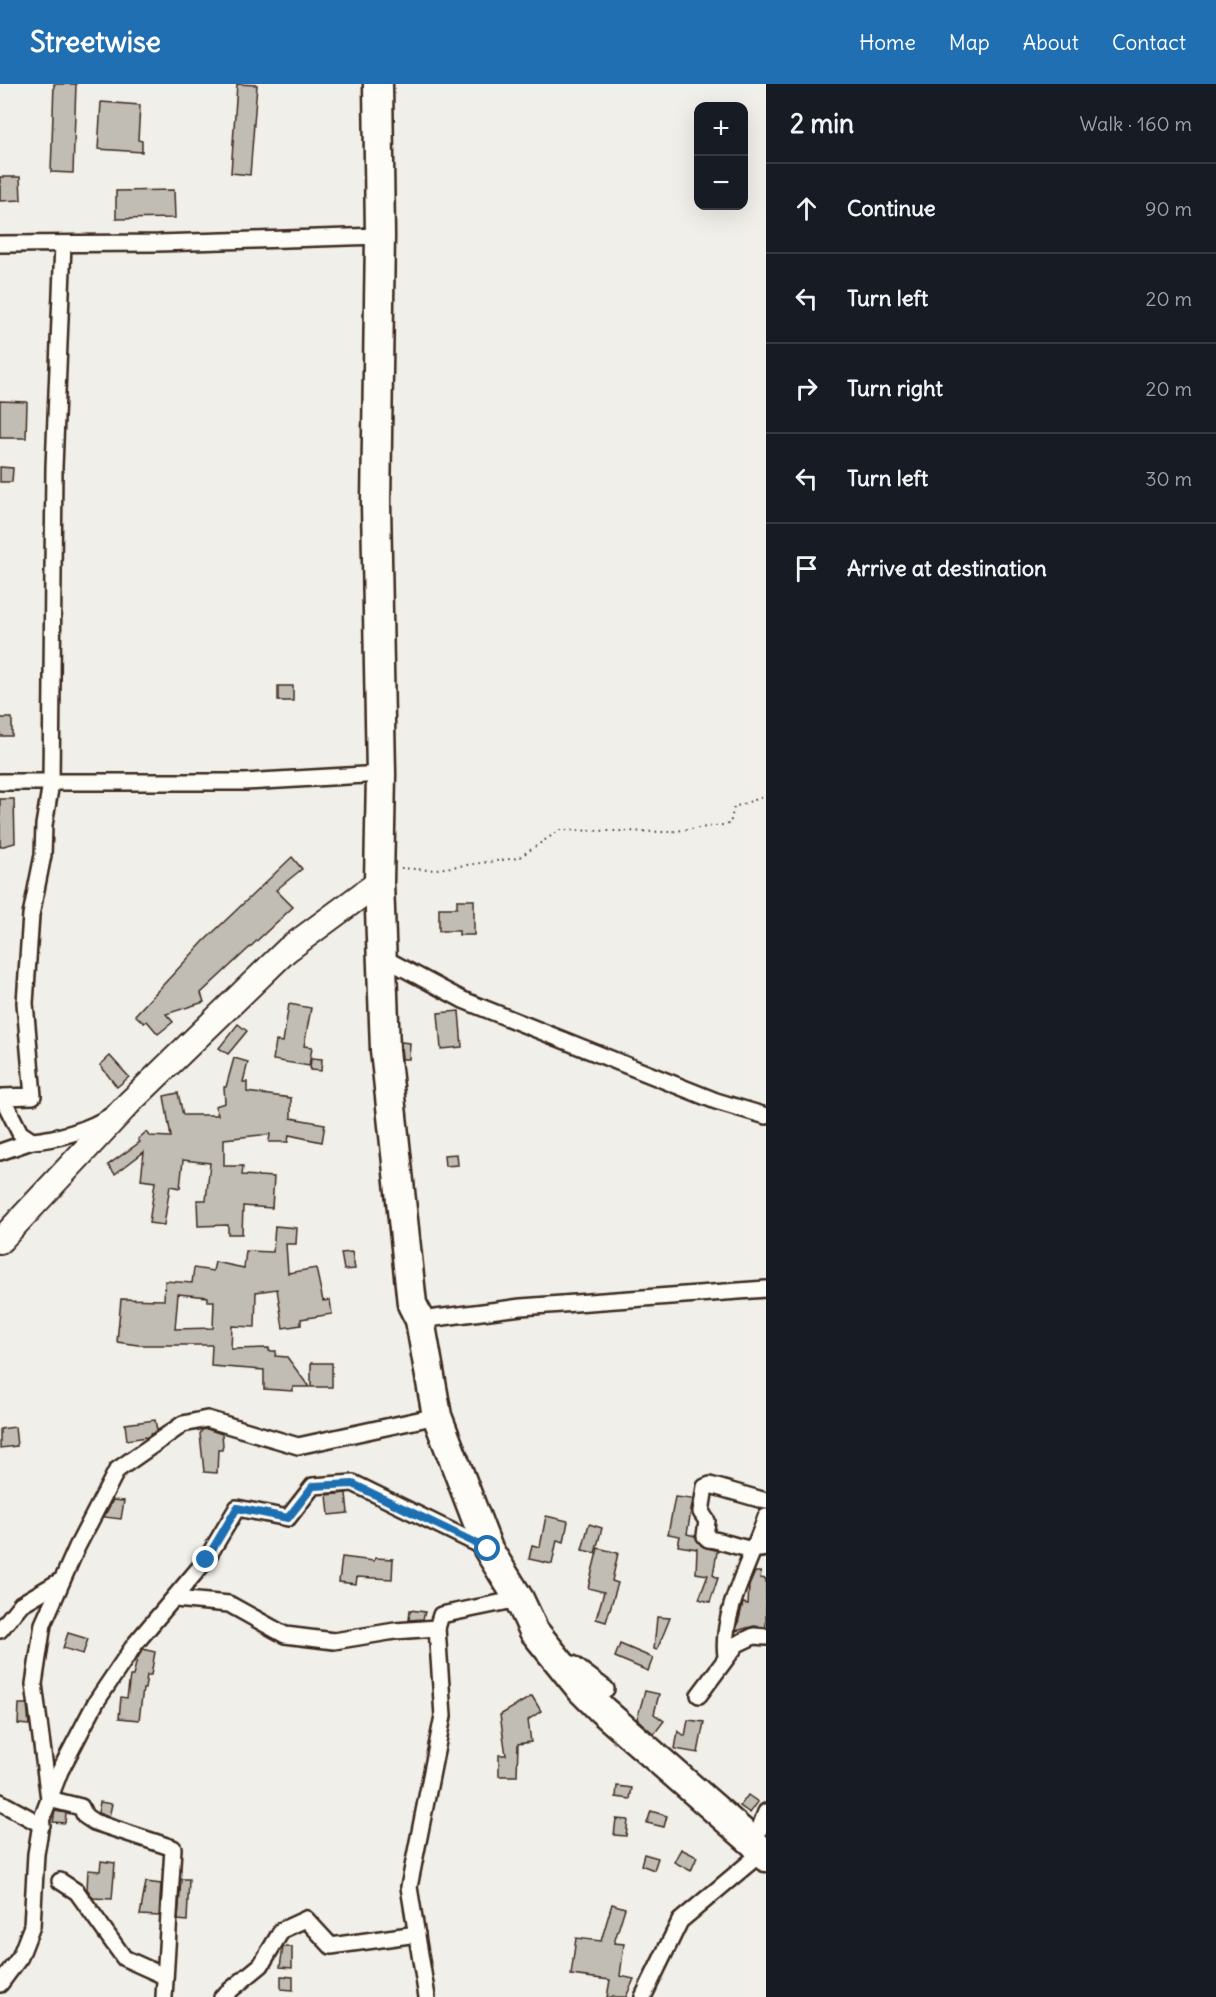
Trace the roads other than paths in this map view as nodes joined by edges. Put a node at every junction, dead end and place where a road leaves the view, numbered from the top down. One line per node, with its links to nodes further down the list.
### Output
1 (378, 84): 2 (highway)
2 (380, 236): 4 (street); 5 (highway)
3 (0, 244): 4 (street)
4 (63, 244): 7 (street)
5 (381, 774): 7 (street); 8 (highway)
6 (0, 782): 7 (street)
7 (51, 783): 10 (street)
8 (379, 882): 9 (highway); 11 (main road)
9 (382, 957): 12 (street); 17 (highway)
10 (1, 1091): 13 (street)
11 (129, 1103): 13 (street); 15 (main road)
12 (766, 1116)
13 (32, 1141): 14 (street)
14 (0, 1152)
15 (0, 1241)
16 (766, 1288): 17 (street)
17 (420, 1320): 18 (highway)
18 (437, 1416): 21 (highway); 23 (street)
19 (766, 1501): 22 (street)
20 (766, 1517): 22 (street)
21 (488, 1549): 24 (street); 25 (highway)
22 (760, 1549): 29 (street)
23 (62, 1580): 27 (street); 32 (street)
24 (175, 1599): 26 (street); 32 (street)
25 (519, 1599): 26 (street); 30 (street); 36 (highway)
26 (437, 1628): 38 (street)
27 (0, 1630)
28 (766, 1637): 29 (street)
29 (726, 1656): 31 (street)
30 (606, 1689)
31 (699, 1695)
32 (49, 1799): 35 (street); 39 (street)
33 (0, 1802): 35 (street)
34 (766, 1812): 36 (street)
35 (42, 1826): 40 (street)
36 (760, 1851): 44 (street)
37 (60, 1881): 39 (street)
38 (417, 1934): 42 (street); 43 (street)
39 (164, 1977): 41 (street)
40 (0, 1984)
41 (164, 1997)
42 (222, 1997)
43 (427, 1997)
44 (643, 1997)

